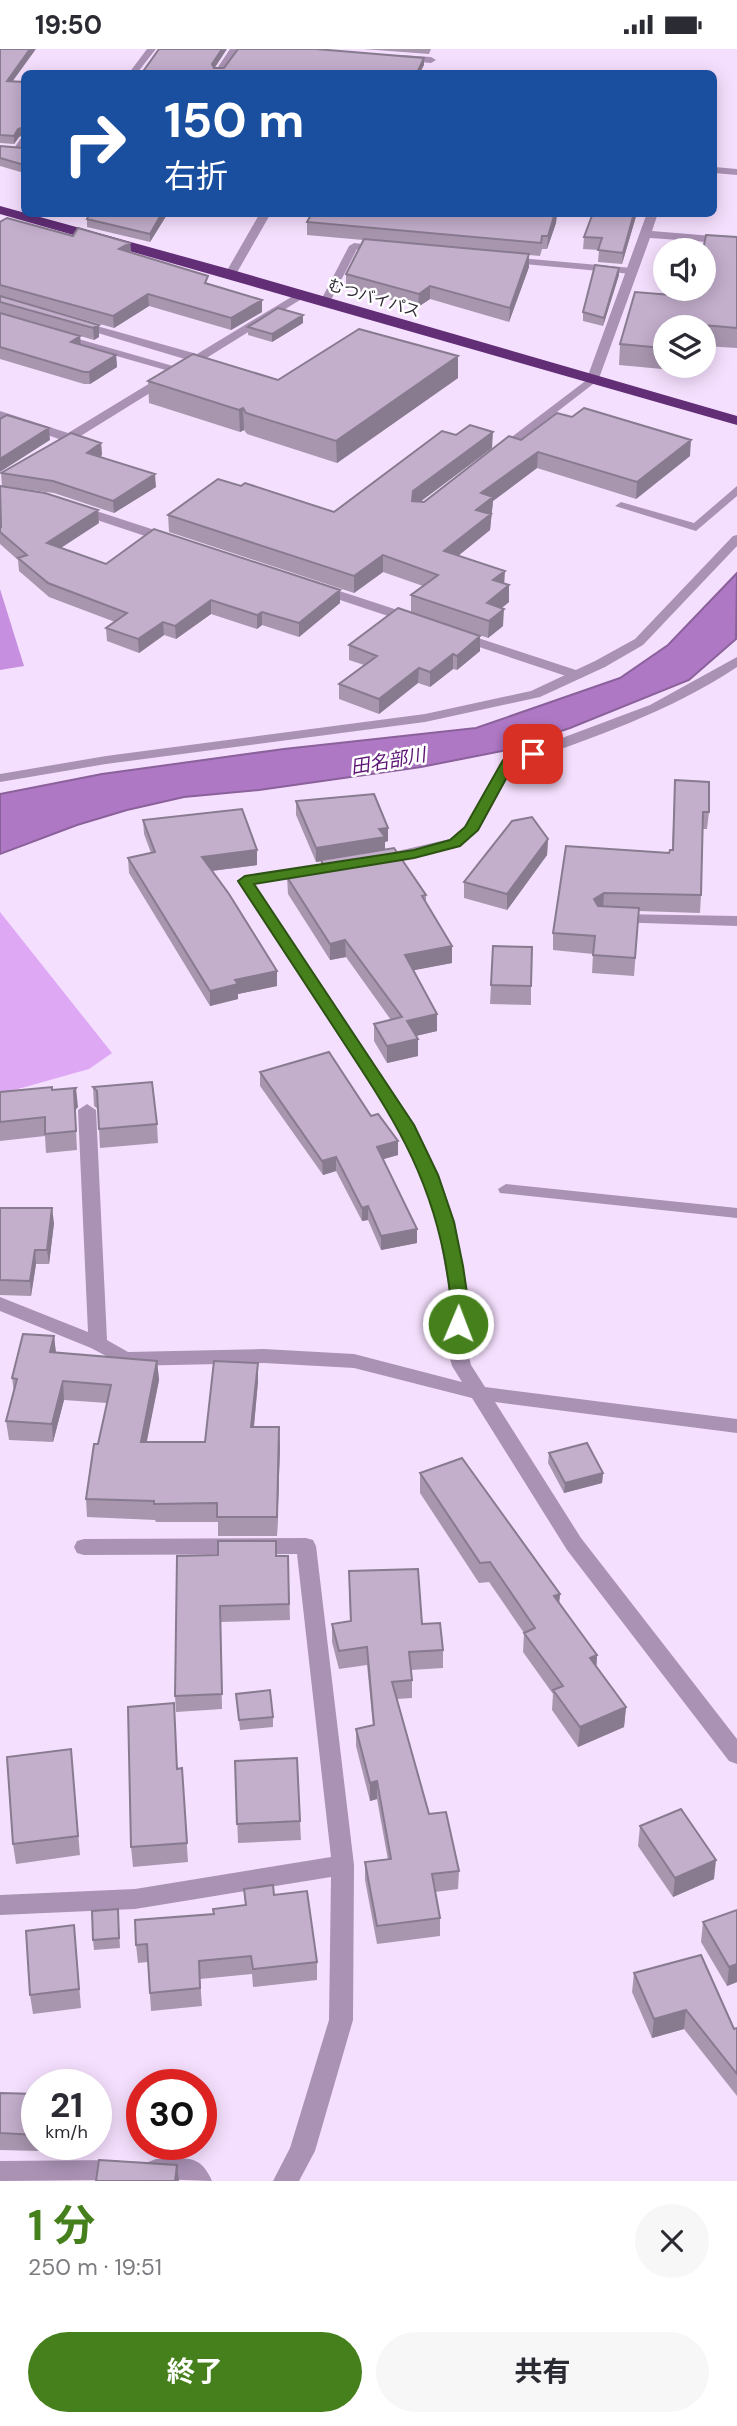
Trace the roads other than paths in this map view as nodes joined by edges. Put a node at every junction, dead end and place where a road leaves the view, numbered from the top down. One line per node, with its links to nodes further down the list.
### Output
1 (152, 49): 5 (lane)
2 (235, 49): 6 (street)
3 (390, 57): 4 (street)
4 (431, 60)
5 (135, 70)
6 (221, 70)
7 (717, 170): 8 (street)
8 (737, 172)
9 (0, 210): 10 (highway, むつバイパス)
10 (21, 216)
11 (25, 217): 19 (highway, むつバイパス)
12 (263, 217): 19 (street)
13 (652, 217): 14 (street)
14 (646, 234): 15 (street); 18 (street)
15 (737, 241)
16 (396, 250): 21 (lane)
17 (493, 259): 18 (lane)
18 (632, 271): 26 (street)
19 (232, 274): 20 (highway, むつバイパス)
20 (302, 295): 21 (highway, むつバイパス); 24 (street)
21 (325, 302): 26 (highway, むつバイパス)
22 (65, 320): 24 (street)
23 (50, 334): 25 (lane)
24 (196, 358): 25 (street)
25 (176, 370): 29 (street)
26 (592, 381): 28 (highway, むつバイパス); 31 (lane)
27 (0, 415): 29 (street)
28 (737, 421)
29 (70, 438): 30 (street)
30 (47, 452)
31 (494, 455)
32 (737, 490): 34 (lane)
33 (62, 504): 36 (street)
34 (621, 506)
35 (737, 539): 39 (lane)
36 (181, 543)
37 (300, 583): 39 (street)
38 (737, 661): 40 (street)
39 (577, 674): 41 (lane)
40 (729, 676): 49 (street)
41 (0, 778)
42 (603, 918): 43 (street)
43 (737, 921)
44 (87, 1110): 48 (street)
45 (506, 1189): 46 (lane)
46 (737, 1213)
47 (0, 1304): 48 (street)
48 (98, 1343): 49 (street)
49 (479, 1393): 50 (street); 52 (street)
50 (737, 1426)
51 (85, 1547): 53 (street)
52 (737, 1755)
53 (343, 1865): 54 (street); 57 (street)
54 (0, 1905)
55 (0, 2171): 56 (lane)
56 (201, 2181)
57 (286, 2181)

